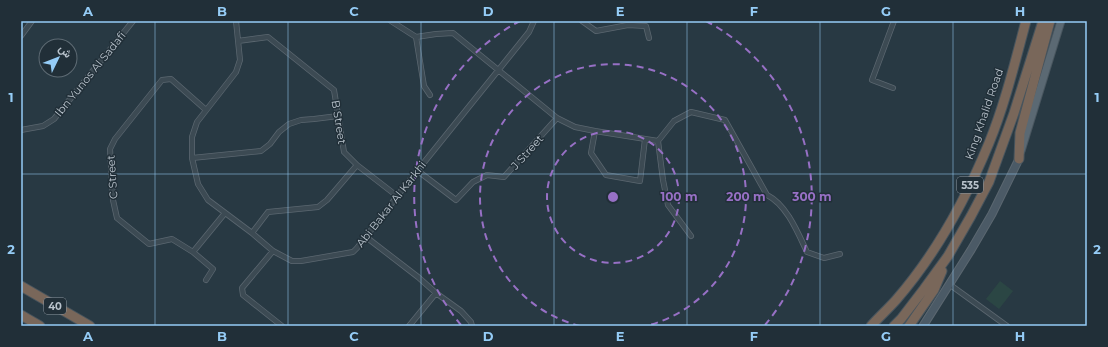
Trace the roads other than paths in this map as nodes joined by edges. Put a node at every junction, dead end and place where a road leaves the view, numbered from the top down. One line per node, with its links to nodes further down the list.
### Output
1 (32, 21): 13 (street)
2 (133, 21): 23 (street, Ibn Yunos Al Sadafi)
3 (236, 21): 16 (street, Abi Bakar Al Karkhi)
4 (391, 21): 14 (street)
5 (534, 21): 17 (street, Abi Bakar Al Karkhi)
6 (582, 21): 12 (street)
7 (894, 21): 18 (street)
8 (1026, 21): 50 (highway, King Khalid Road / 535)
9 (1043, 21): 39 (highway, 535)
10 (1050, 21): 28 (highway)
11 (1062, 21): 28 (main road)
12 (628, 23): 15 (street)
13 (21, 36)
14 (416, 37): 17 (street); 19 (street)
15 (649, 38)
16 (238, 41): 20 (street, Abi Bakar Al Karkhi); 21 (street, B Street)
17 (499, 70): 22 (street); 30 (street, Abi Bakar Al Karkhi)
18 (893, 88)
19 (430, 95)
20 (206, 110): 27 (street, Abi Bakar Al Karkhi); 37 (street, C Street)
21 (338, 116): 27 (street); 29 (street, B Street)
22 (557, 118): 24 (street); 30 (street, J Street)
23 (21, 130)
24 (595, 131): 25 (street); 25 (street)
25 (645, 139): 26 (street)
26 (658, 141): 34 (street); 38 (street)
27 (192, 158): 32 (street, Abi Bakar Al Karkhi)
28 (1019, 159): 41 (street)
29 (358, 165): 31 (street, B Street); 33 (street)
30 (418, 171): 31 (street, Abi Bakar Al Karkhi)
31 (397, 196): 35 (street, Abi Bakar Al Karkhi)
32 (224, 213): 33 (street, Abi Bakar Al Karkhi); 37 (street)
33 (252, 233): 36 (street, Abi Bakar Al Karkhi)
34 (691, 236)
35 (366, 237): 36 (street, Abi Bakar Al Karkhi); 43 (street)
36 (272, 251): 47 (street)
37 (193, 252): 40 (street, C Street)
38 (840, 254)
39 (948, 256): 51 (highway, 535); 52 (highway)
40 (206, 280)
41 (949, 284): 53 (street); 54 (street)
42 (21, 286): 46 (highway, 40)
43 (436, 293): 48 (street); 49 (street)
44 (21, 315): 45 (highway, 40)
45 (40, 326)
46 (90, 326)
47 (282, 326)
48 (410, 326)
49 (472, 326)
50 (871, 326)
51 (894, 326)
52 (909, 326)
53 (923, 326)
54 (1008, 326)

